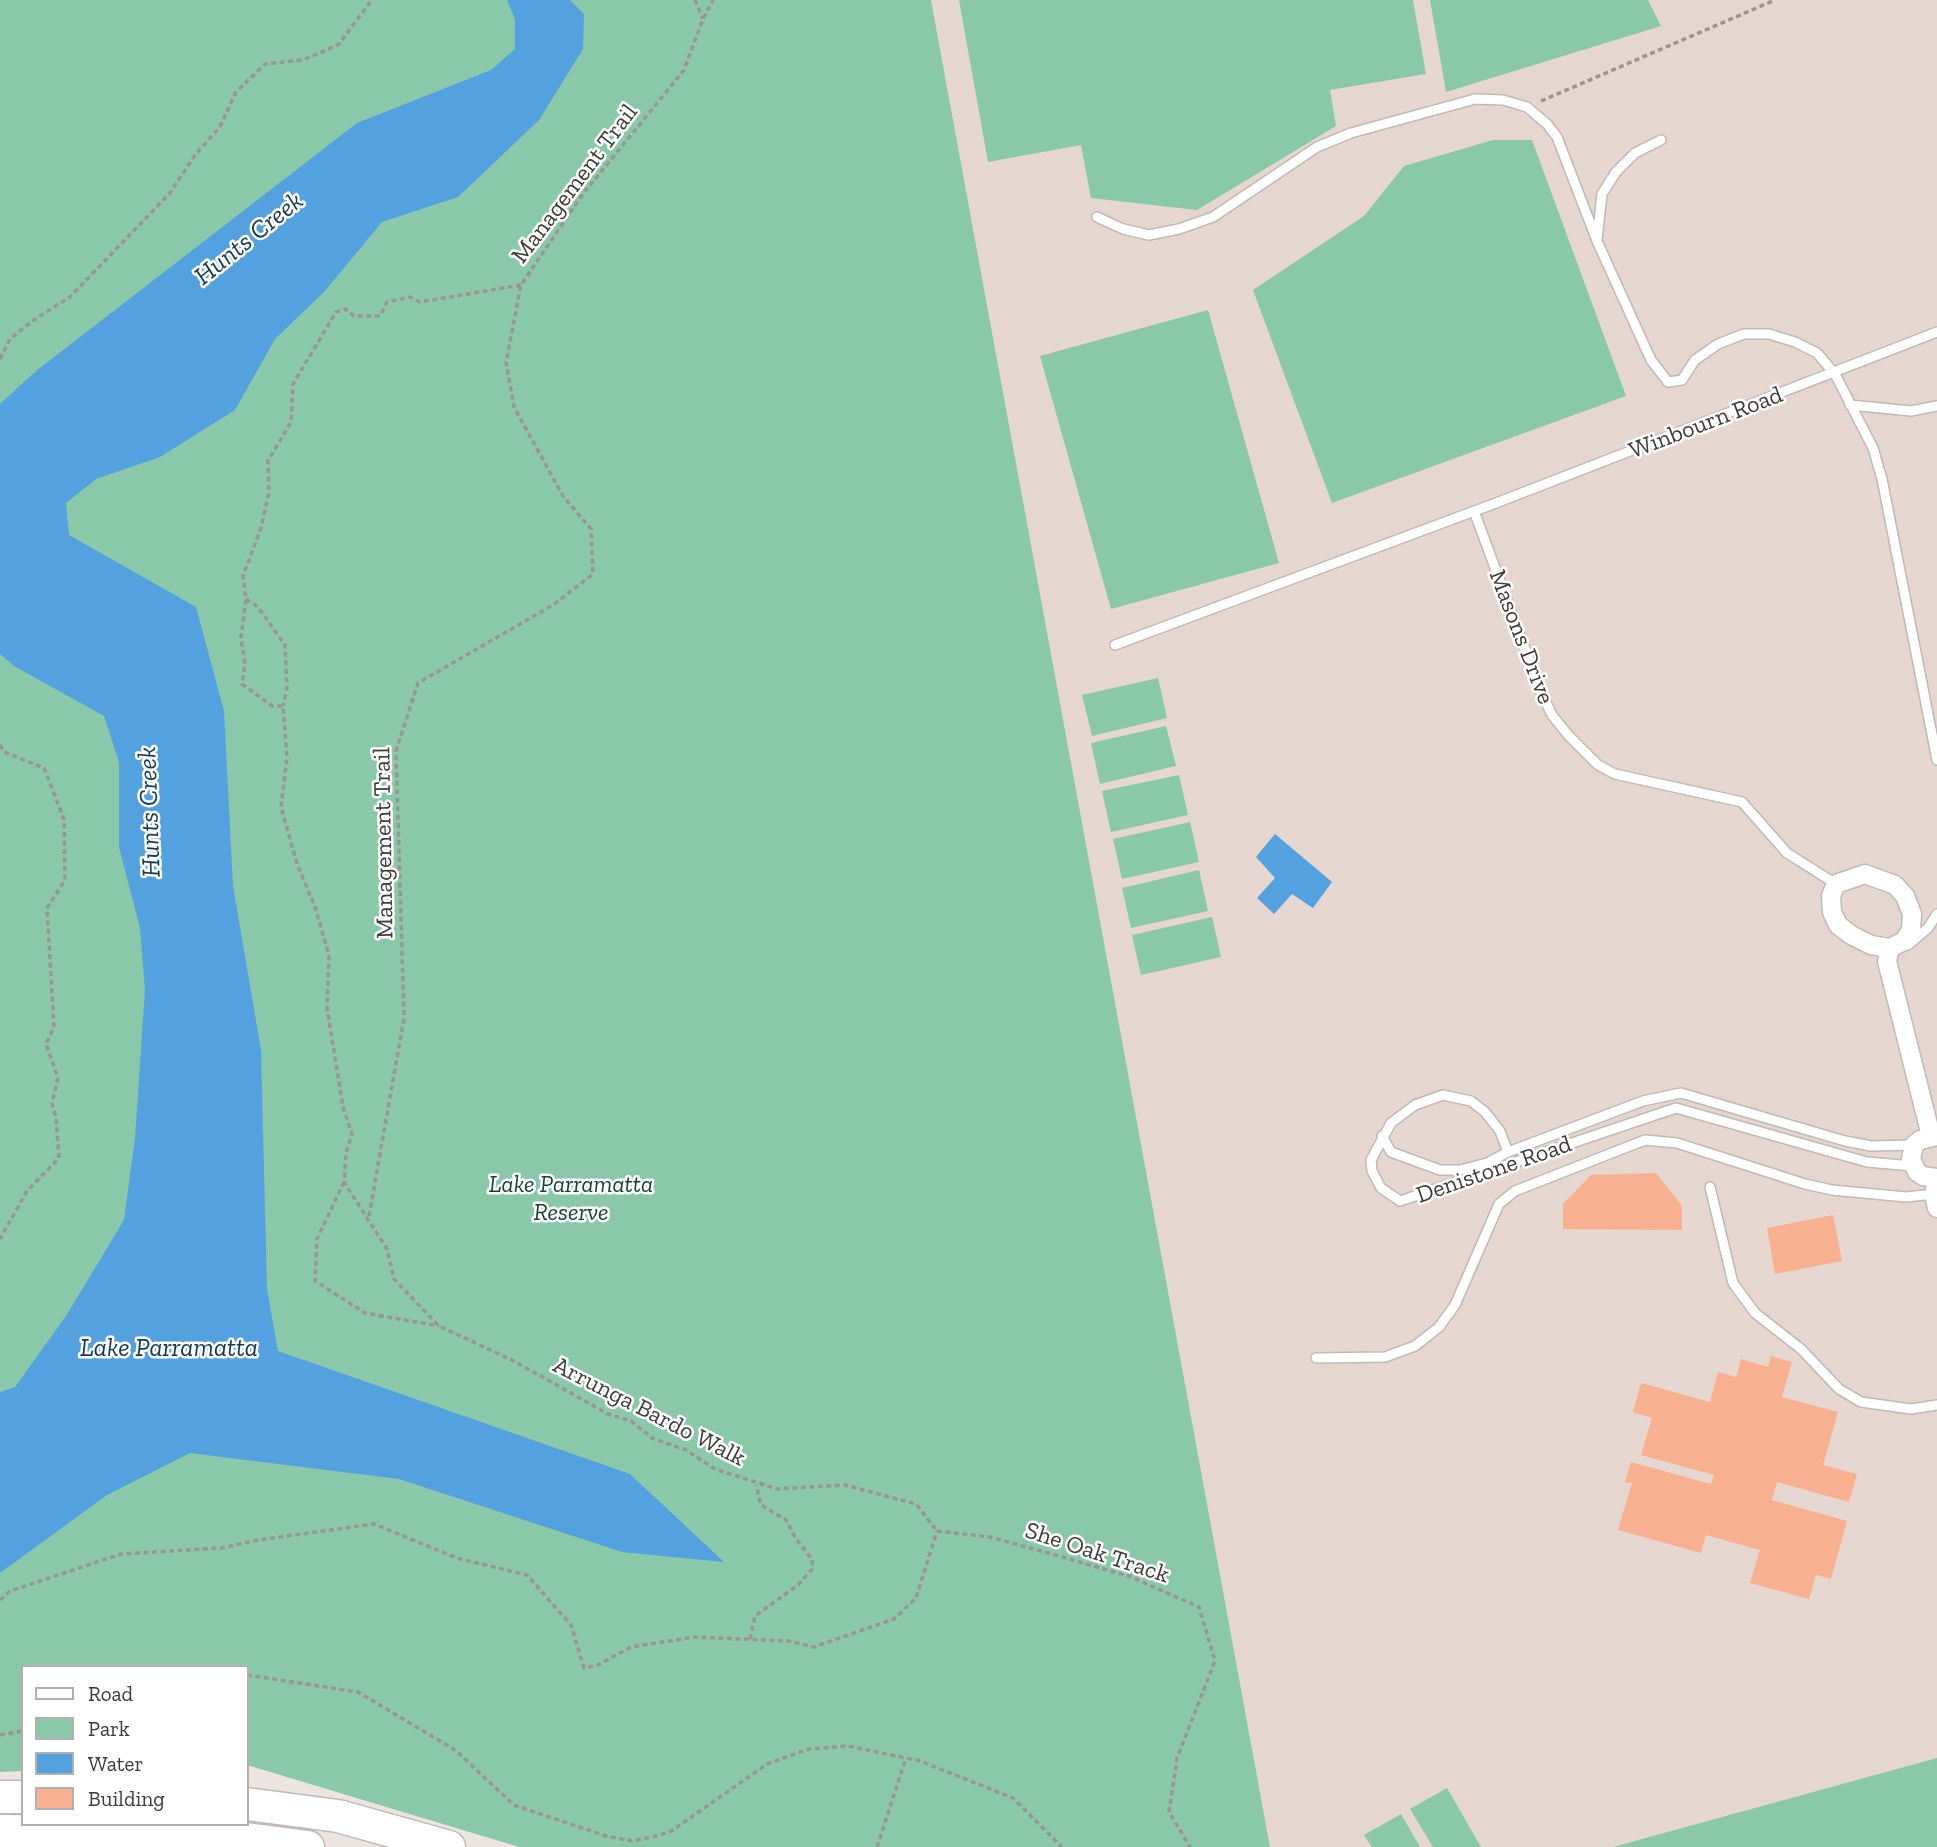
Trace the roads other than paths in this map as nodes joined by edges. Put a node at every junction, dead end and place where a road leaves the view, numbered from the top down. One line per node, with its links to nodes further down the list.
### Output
1 (1661, 140): 3 (lane)
2 (1097, 217): 3 (lane)
3 (1597, 241): 5 (lane)
4 (1937, 332): 5 (lane, Winbourn Road)
5 (1835, 374): 6 (lane); 8 (lane, Winbourn Road)
6 (1850, 405): 7 (lane); 10 (lane)
7 (1937, 406)
8 (1474, 511): 9 (lane, Winbourn Road); 11 (lane, Masons Drive)
9 (1115, 645)
10 (1937, 760)
11 (1836, 884): 13 (street); 13 (street)
12 (1937, 914): 13 (lane)
13 (1888, 954): 15 (street)
14 (1382, 1136): 17 (lane); 17 (lane, Denistone Road); 18 (lane, Denistone Road)
15 (1934, 1136): 16 (street)
16 (1914, 1145): 17 (lane, Denistone Road); 18 (street)
17 (1508, 1152)
18 (1913, 1166): 20 (street)
19 (1710, 1187): 22 (lane)
20 (1936, 1191): 21 (lane)
21 (1316, 1358)
22 (1937, 1405)
23 (0, 1797): 24 (highway)
24 (21, 1797)
25 (248, 1804): 28 (highway)
26 (0, 1831): 27 (highway)
27 (307, 1847)
28 (449, 1847)

